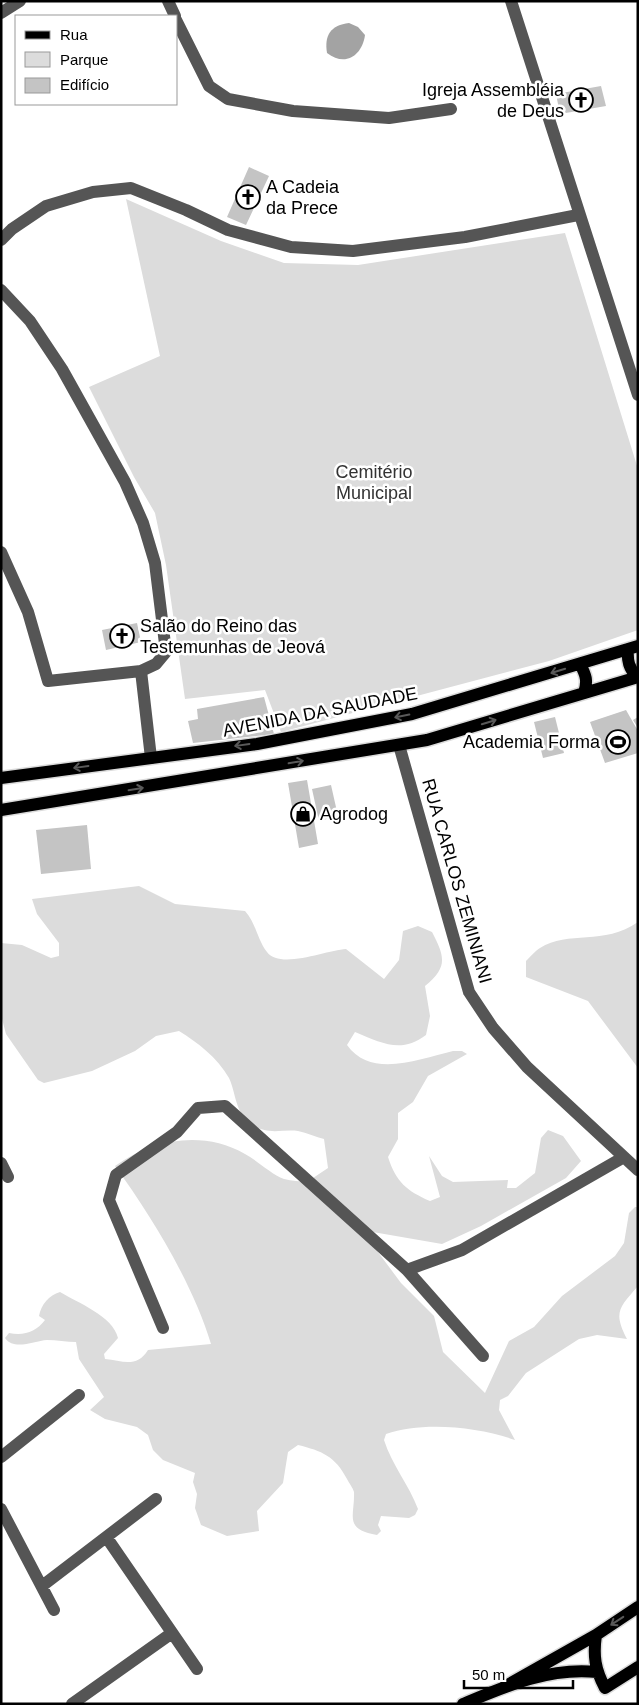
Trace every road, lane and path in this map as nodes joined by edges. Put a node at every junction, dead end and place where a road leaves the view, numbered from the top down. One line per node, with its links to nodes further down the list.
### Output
1 (20, 1): 4 (street)
2 (168, 1): 5 (street)
3 (511, 1): 8 (street)
4 (1, 13)
5 (175, 15)
6 (178, 22): 7 (street)
7 (451, 110)
8 (578, 215): 9 (street); 11 (street)
9 (1, 240)
10 (1, 290): 15 (street)
11 (638, 395)
12 (1, 552): 15 (street)
13 (633, 647): 14 (main road, AVENIDA DA SAUDADE); 16 (main road)
14 (580, 664): 17 (main road); 19 (main road, AVENIDA DA SAUDADE, one-way to 19)
15 (141, 671): 19 (street)
16 (638, 677): 17 (main road)
17 (584, 693): 18 (main road, one-way to 17)
18 (399, 745): 21 (main road, one-way to 18); 22 (street, RUA CARLOS ZEMINIANI)
19 (151, 758): 20 (main road, AVENIDA DA SAUDADE, one-way to 20)
20 (1, 778)
21 (1, 810)
22 (624, 1157): 24 (street, RUA CARLOS ZEMINIANI); 26 (street)
23 (1, 1163): 25 (street)
24 (638, 1170)
25 (8, 1177)
26 (407, 1270): 27 (street); 28 (street)
27 (163, 1328)
28 (483, 1356)
29 (79, 1395): 30 (street)
30 (1, 1456)
31 (156, 1499): 33 (street)
32 (1, 1509): 34 (street)
33 (108, 1538): 34 (street); 37 (street)
34 (42, 1586): 36 (street)
35 (638, 1607): 38 (main road, one-way to 38)
36 (54, 1610)
37 (172, 1633): 40 (street); 43 (street)
38 (596, 1635): 41 (main road); 42 (main road)
39 (638, 1667): 41 (main road)
40 (197, 1669)
41 (597, 1672): 42 (main road)
42 (504, 1687): 44 (main road)
43 (72, 1704)
44 (463, 1704)

